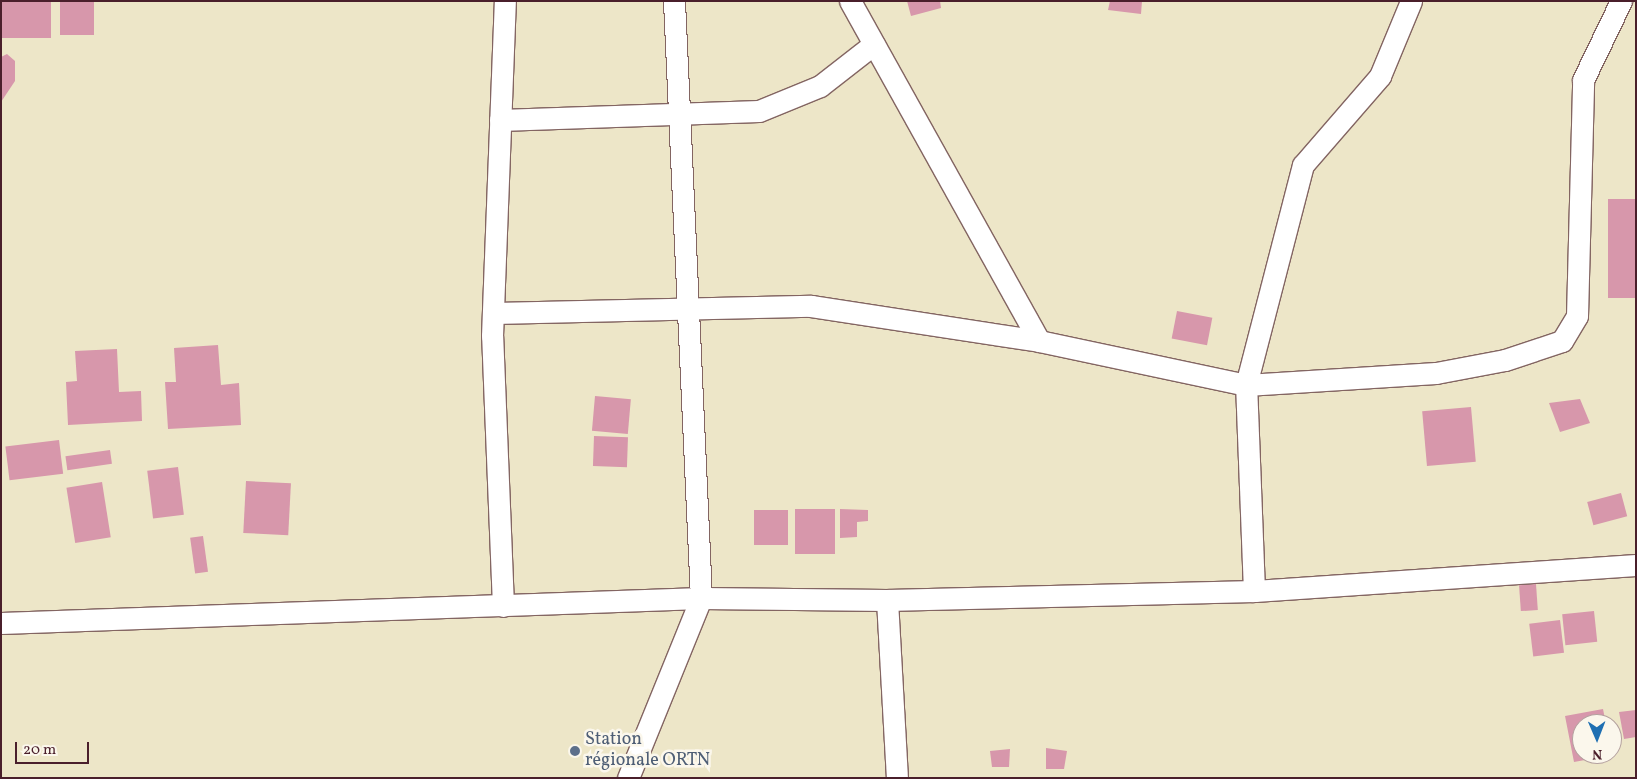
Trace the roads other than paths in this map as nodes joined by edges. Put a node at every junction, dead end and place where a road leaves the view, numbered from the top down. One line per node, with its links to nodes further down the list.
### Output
1 (504, 1): 8 (street)
2 (674, 1): 7 (street)
3 (850, 1): 6 (street)
4 (1412, 1): 12 (street)
5 (1621, 1): 12 (street)
6 (874, 44): 7 (street); 11 (street)
7 (679, 114): 8 (street); 9 (street)
8 (500, 120): 10 (street)
9 (688, 308): 10 (street); 11 (street); 15 (street)
10 (494, 313): 17 (street)
11 (1039, 341): 12 (street)
12 (1246, 385): 14 (street)
13 (1636, 565): 14 (street)
14 (1254, 591): 16 (street)
15 (701, 598): 16 (street); 17 (street); 19 (street)
16 (887, 600): 20 (street)
17 (503, 606): 18 (street)
18 (1, 623)
19 (628, 778)
20 (896, 778)

